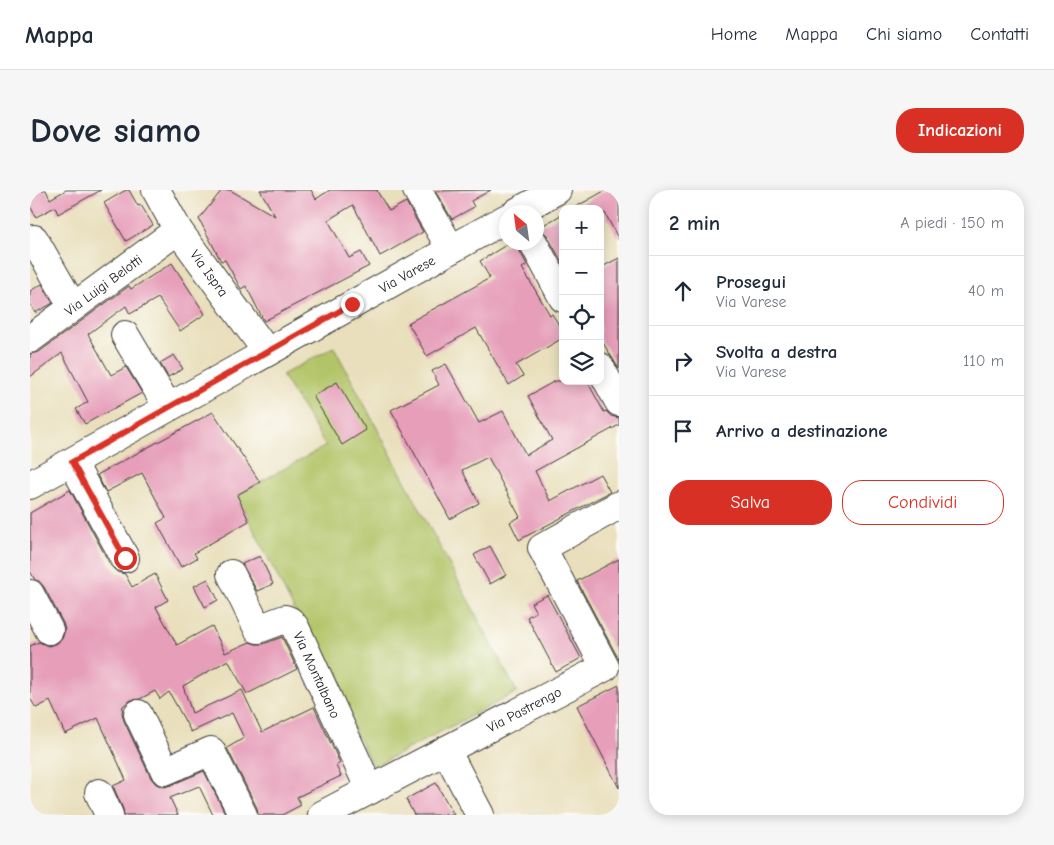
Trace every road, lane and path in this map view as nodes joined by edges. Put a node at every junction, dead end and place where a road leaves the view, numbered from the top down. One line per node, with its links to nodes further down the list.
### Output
1 (156, 190): 6 (street, Via Ispra)
2 (417, 190): 8 (street)
3 (557, 190): 4 (street)
4 (530, 205)
5 (499, 222): 8 (street, Via Varese)
6 (178, 230): 11 (street, Via Luigi Belotti); 14 (street, Via Ispra)
7 (34, 240): 11 (street)
8 (451, 249): 14 (street, Via Varese)
9 (537, 250): 10 (street)
10 (561, 295)
11 (73, 307): 13 (street, Via Luigi Belotti)
12 (125, 335): 17 (street)
13 (30, 339)
14 (267, 352): 17 (street, Via Varese)
15 (604, 374): 16 (street)
16 (619, 402)
17 (168, 407): 18 (street, Via Varese)
18 (72, 462): 19 (street, Via Varese); 21 (street)
19 (30, 485)
20 (619, 505): 26 (street, Via Pastrengo)
21 (125, 558)
22 (231, 574): 27 (street, Via Montalbano)
23 (30, 594): 24 (street)
24 (49, 630)
25 (138, 714): 28 (street)
26 (446, 750): 27 (street, Via Pastrengo); 30 (street)
27 (370, 790): 29 (street, Via Pastrengo)
28 (243, 815)
29 (322, 815)
30 (480, 815)

